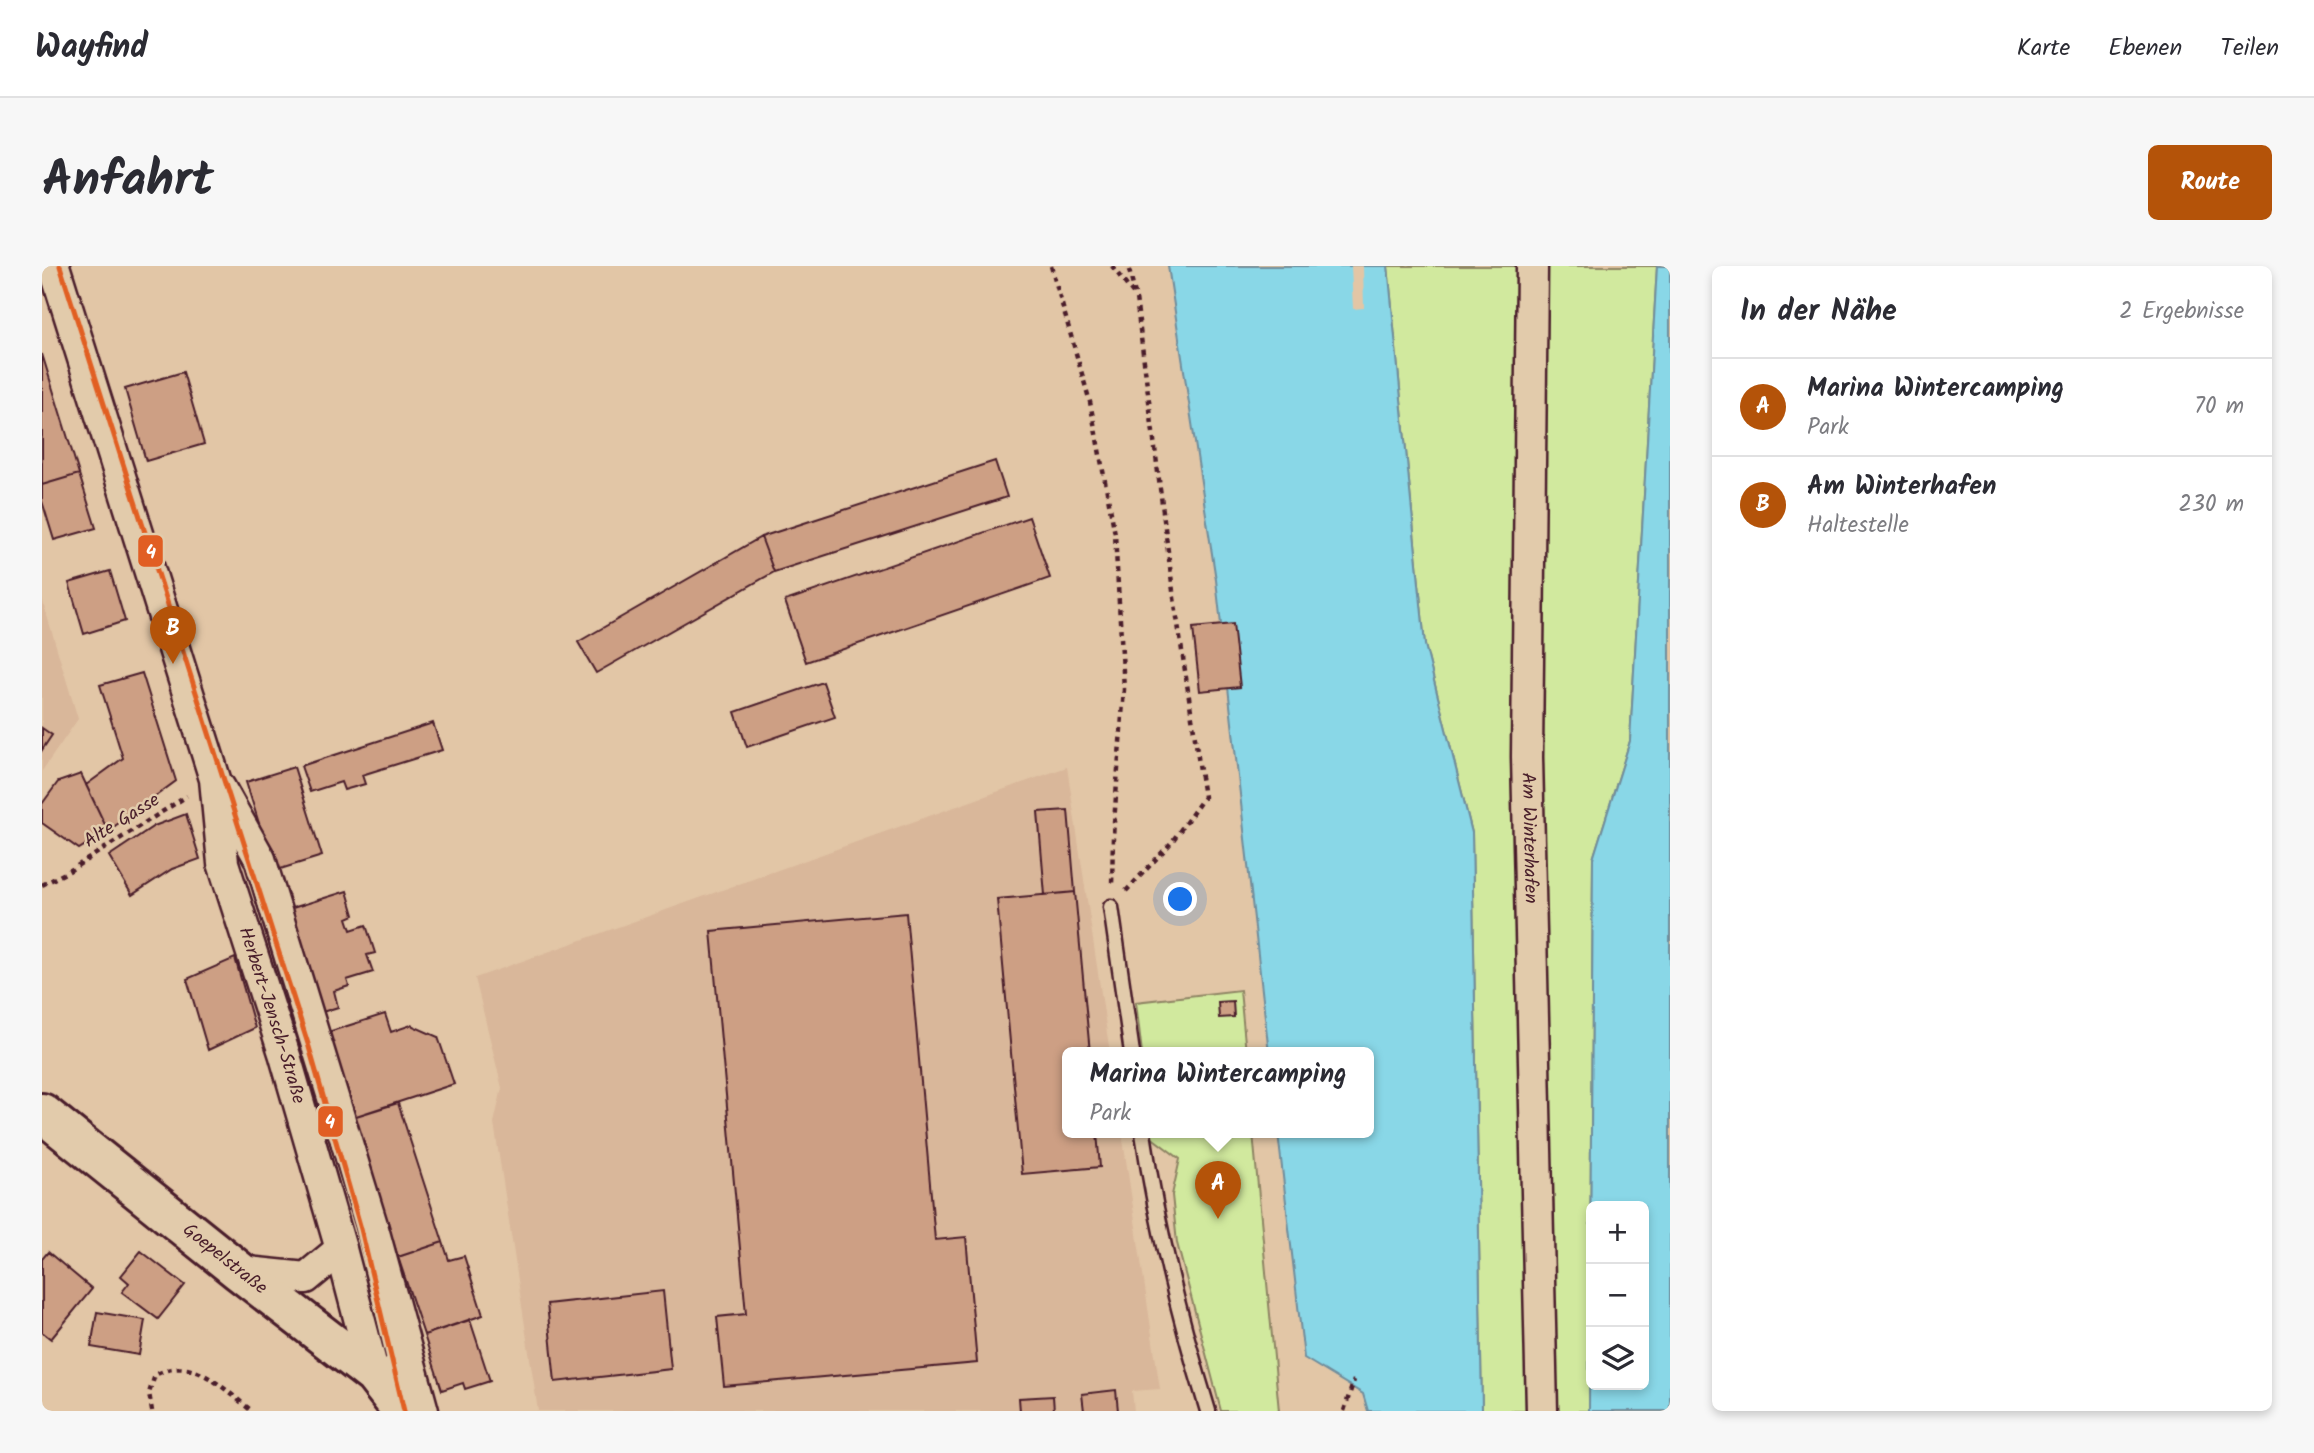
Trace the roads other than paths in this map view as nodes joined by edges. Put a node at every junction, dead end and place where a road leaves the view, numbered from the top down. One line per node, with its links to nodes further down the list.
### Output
1 (54, 266): 3 (street, Herbert-Jensch-Straße)
2 (1532, 266): 15 (street, Am Winterhafen)
3 (215, 779): 8 (street, Herbert-Jensch-Straße); 10 (street, Herbert-Jensch-Straße)
4 (1111, 907): 5 (lane)
5 (1131, 1047)
6 (42, 1113): 9 (street, Goepelstraße)
7 (1144, 1138): 14 (lane)
8 (341, 1249): 9 (street); 11 (street, Herbert-Jensch-Straße)
9 (239, 1271): 11 (street, Goepelstraße)
10 (407, 1351): 11 (street); 13 (street, Herbert-Jensch-Straße)
11 (378, 1393): 12 (street, Goepelstraße)
12 (402, 1411)
13 (423, 1411)
14 (1208, 1411)
15 (1542, 1411)

